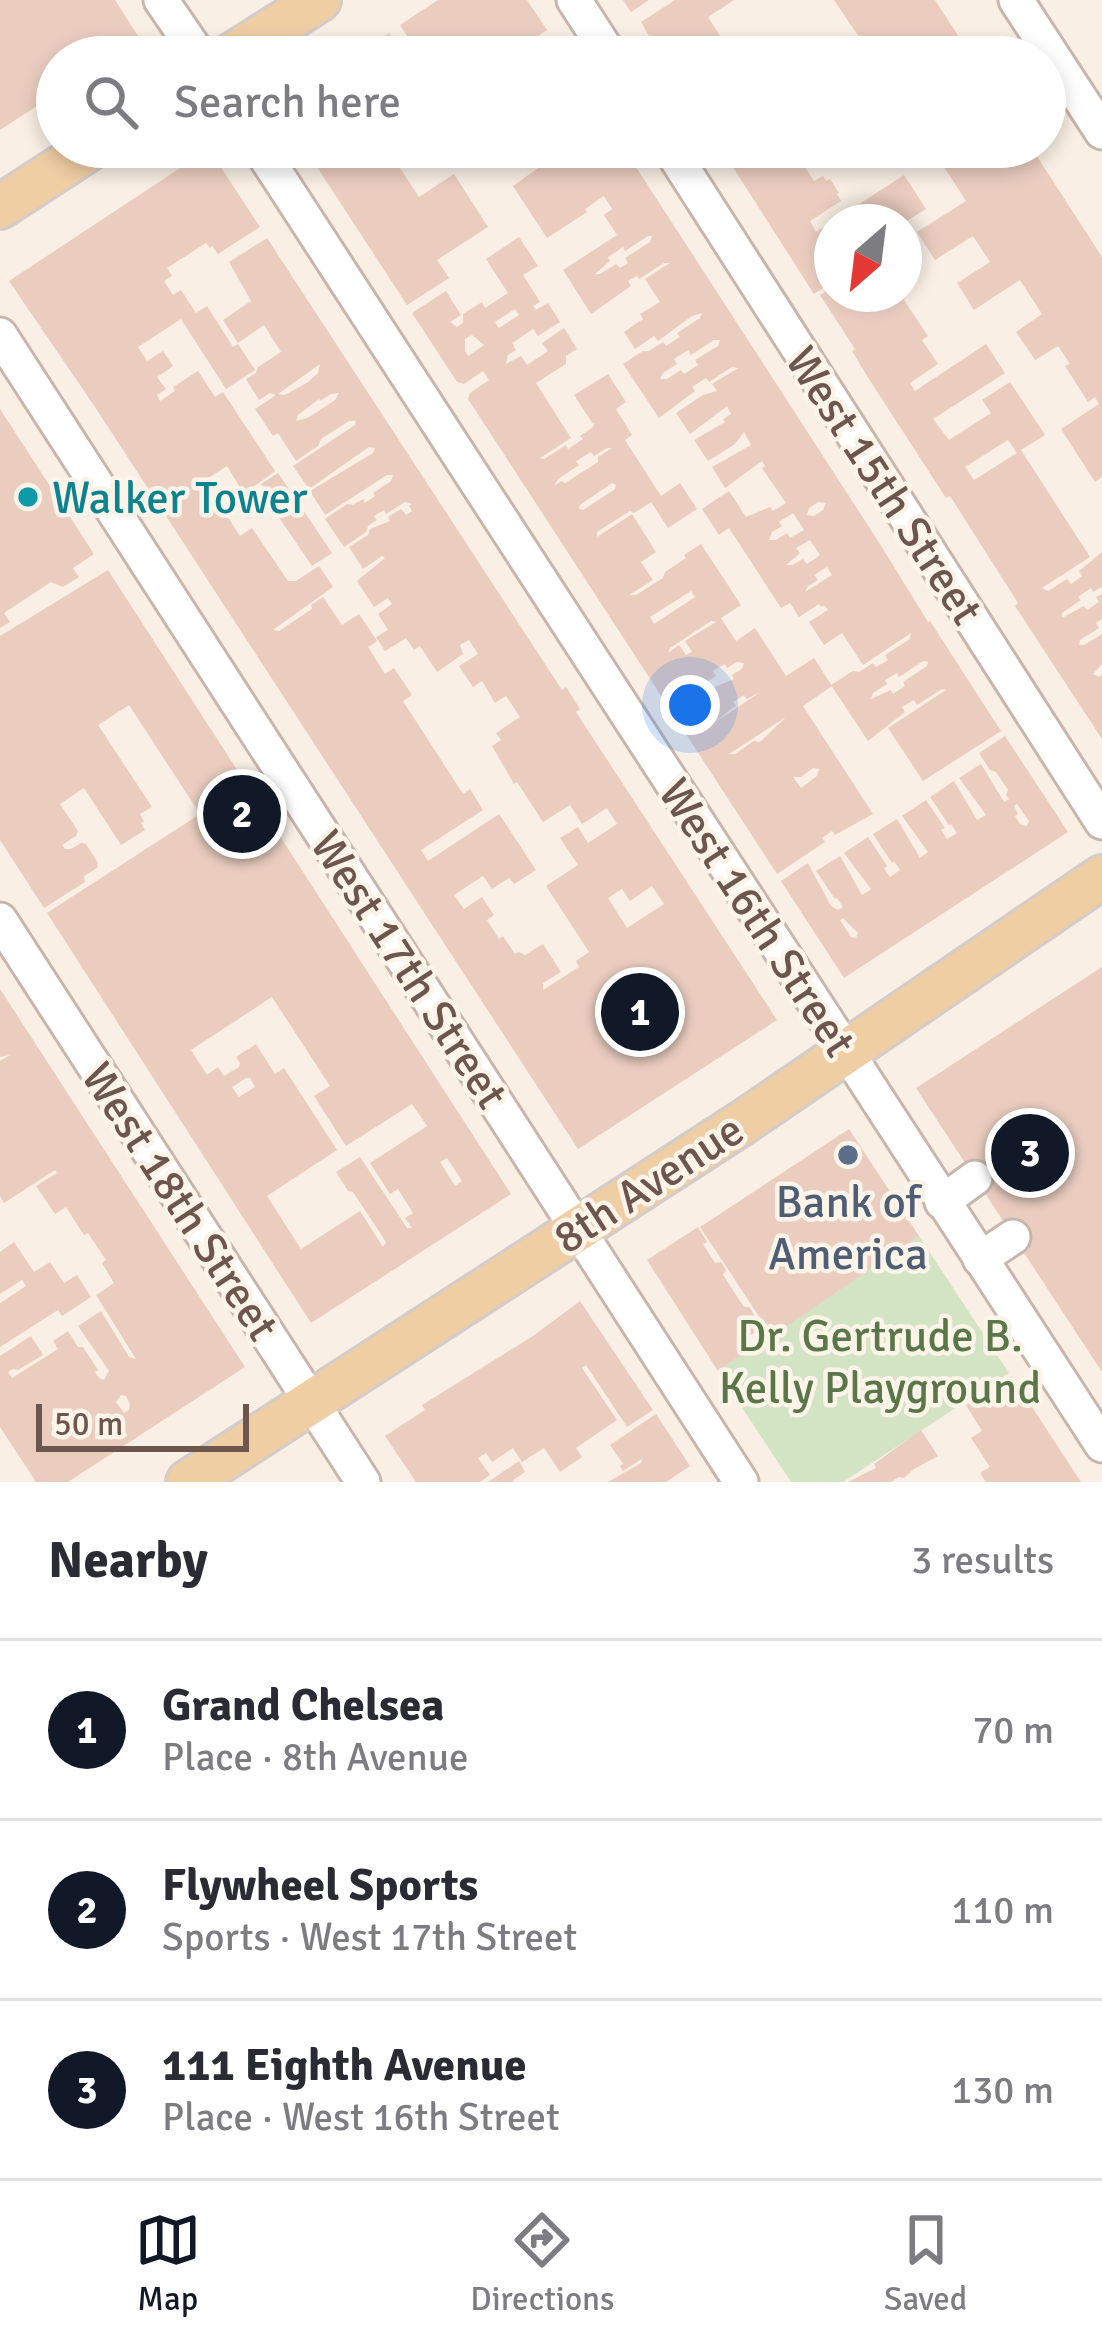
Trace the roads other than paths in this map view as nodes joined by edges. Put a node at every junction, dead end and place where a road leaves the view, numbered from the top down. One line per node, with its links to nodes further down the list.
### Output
1 (161, 0): 5 (street)
2 (319, 0): 6 (main road)
3 (574, 0): 7 (street)
4 (1016, 0): 8 (street)
5 (186, 36)
6 (263, 36)
7 (597, 36)
8 (1039, 36)
9 (1066, 77): 10 (street)
10 (1102, 132)
11 (60, 168): 14 (main road)
12 (273, 168): 19 (street, West 16th Street)
13 (682, 168): 16 (street, West 15th Street)
14 (0, 207)
15 (0, 335): 22 (street, West 17th Street)
16 (1102, 822)
17 (1102, 878): 19 (main road, 8th Avenue)
18 (0, 920): 25 (street, West 18th Street)
19 (847, 1053): 21 (street, West 16th Street); 22 (main road, 8th Avenue)
20 (975, 1178): 21 (street)
21 (942, 1202): 24 (street, West 16th Street)
22 (577, 1229): 25 (main road, 8th Avenue); 29 (street, West 17th Street)
23 (1013, 1237): 24 (street)
24 (980, 1259): 26 (street, West 16th Street)
25 (311, 1401): 27 (main road, 8th Avenue); 28 (street, West 18th Street)
26 (1102, 1445)
27 (188, 1482)
28 (363, 1482)
29 (741, 1482)

